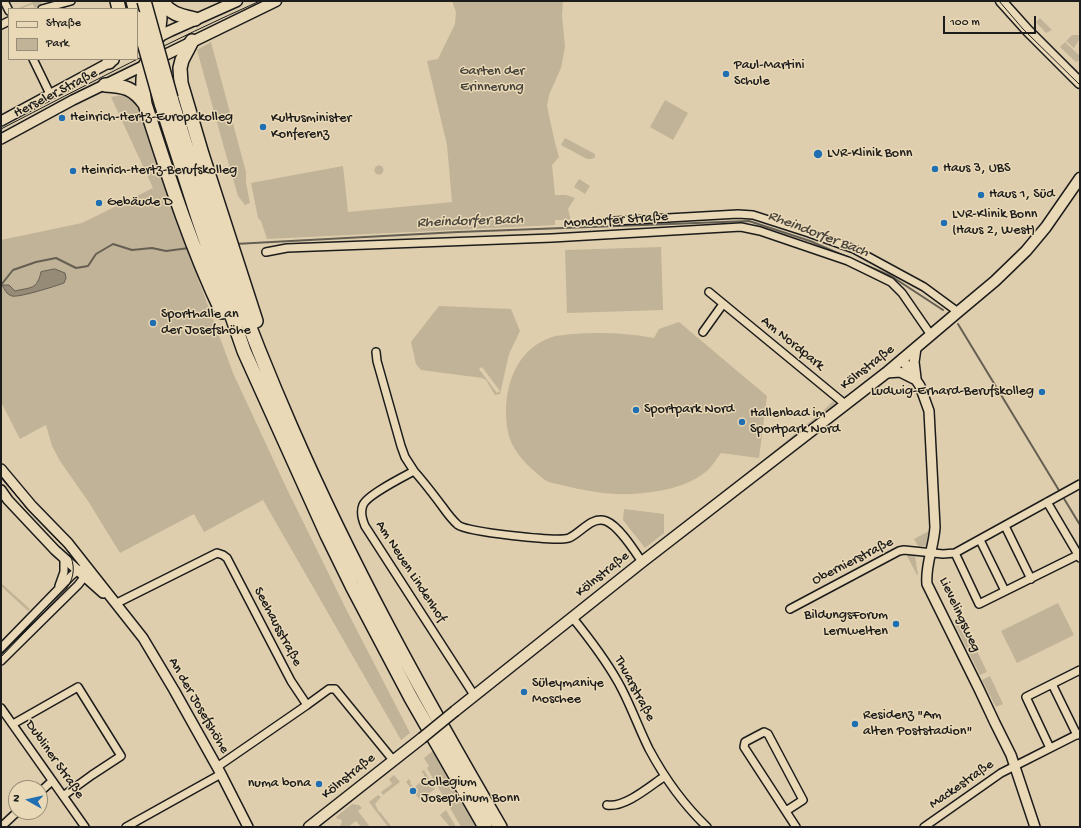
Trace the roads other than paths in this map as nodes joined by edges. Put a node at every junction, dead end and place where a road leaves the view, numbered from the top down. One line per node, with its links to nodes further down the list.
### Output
1 (71, 1): 8 (street)
2 (144, 1): 21 (highway, bridge)
3 (158, 1): 11 (highway)
4 (162, 1): 9 (highway)
5 (237, 1): 9 (main road)
6 (276, 1): 12 (main road)
7 (1001, 1): 18 (main road)
8 (46, 8)
9 (195, 19): 11 (main road)
10 (138, 21): 21 (highway, bridge)
11 (158, 37): 13 (main road)
12 (192, 41): 13 (main road); 17 (highway)
13 (146, 49): 16 (main road); 17 (highway)
14 (33, 60): 20 (street)
15 (112, 60): 20 (street, Herseler Straße)
16 (146, 64): 19 (street, Herseler Straße); 22 (highway)
17 (181, 83): 28 (highway)
18 (1080, 83)
19 (104, 85): 22 (highway); 24 (street, Herseler Straße)
20 (50, 94): 23 (street, Herseler Straße)
21 (166, 101): 28 (highway)
22 (146, 104): 28 (highway)
23 (1, 121)
24 (1, 138)
25 (1080, 178): 31 (main road, Kölnstraße)
26 (615, 221): 31 (street)
27 (266, 252): 33 (street, Mondorfer Straße)
28 (223, 274): 69 (highway); 83 (highway)
29 (709, 292): 30 (street, Am Nordpark)
30 (723, 304): 32 (street); 39 (street, Am Nordpark)
31 (958, 312): 33 (main road, Kölnstraße)
32 (703, 332)
33 (931, 335): 34 (main road, Kölnstraße)
34 (916, 348): 36 (main road, Kölnstraße); 38 (street, Kölnstraße)
35 (376, 352): 41 (street)
36 (902, 359): 37 (main road, Kölnstraße); 38 (street, Lievelingsweg)
37 (886, 373): 38 (street); 39 (main road, Kölnstraße)
38 (917, 381): 47 (street, Lievelingsweg)
39 (845, 404): 51 (main road, Kölnstraße)
40 (1, 469): 52 (street, An der Josefshöhe)
41 (414, 471): 51 (street); 63 (street, Am Neuen Lindenhof)
42 (1080, 484): 44 (street)
43 (1, 490): 50 (street, An der Josefshöhe)
44 (1047, 502): 45 (street); 49 (street)
45 (1005, 526): 46 (street); 53 (street)
46 (980, 540): 48 (street); 55 (street)
47 (932, 552): 48 (street, Obernierstraße); 57 (street, Obernierstraße); 71 (street, Lievelingsweg)
48 (955, 553): 55 (street)
49 (1079, 557): 53 (street)
50 (64, 559): 52 (street, An der Josefshöhe); 54 (street)
51 (642, 562): 58 (main road, Kölnstraße)
52 (83, 572): 54 (street); 56 (street, An der Josefshöhe); 60 (street)
53 (1031, 579): 55 (street)
54 (58, 589): 59 (street)
55 (1005, 592)
56 (117, 603): 64 (street, Seehausstraße); 72 (street, An der Josefshöhe)
57 (790, 609)
58 (572, 617): 63 (main road, Kölnstraße); 73 (street, Thuarstraße)
59 (1, 648)
60 (1, 661)
61 (1080, 670): 62 (street)
62 (1052, 684): 67 (street); 68 (street)
63 (474, 695): 70 (main road, Kölnstraße, bridge)
64 (307, 705): 70 (street); 72 (street)
65 (1, 708): 66 (street, Dubliner Straße)
66 (13, 724): 74 (street, Dubliner Straße); 76 (street)
67 (1078, 734): 68 (street, Mackestraße)
68 (1050, 748): 71 (street, Mackestraße)
69 (460, 756): 84 (highway); 85 (highway)
70 (393, 760): 82 (main road, Kölnstraße)
71 (1016, 765): 88 (street, Mackestraße); 89 (street, Lievelingsweg)
72 (219, 771): 80 (street); 81 (street, An der Josefshöhe)
73 (666, 776): 77 (street); 86 (street, Thuarstraße)
74 (52, 781): 75 (street); 76 (street, Dubliner Straße)
75 (48, 785)
76 (63, 796): 79 (street, Dubliner Straße)
77 (607, 805)
78 (786, 811): 78 (street); 87 (street)
79 (85, 827)
80 (126, 827)
81 (248, 827)
82 (309, 827)
83 (485, 827)
84 (500, 827)
85 (507, 827)
86 (707, 827)
87 (796, 827)
88 (924, 827)
89 (1035, 827)

